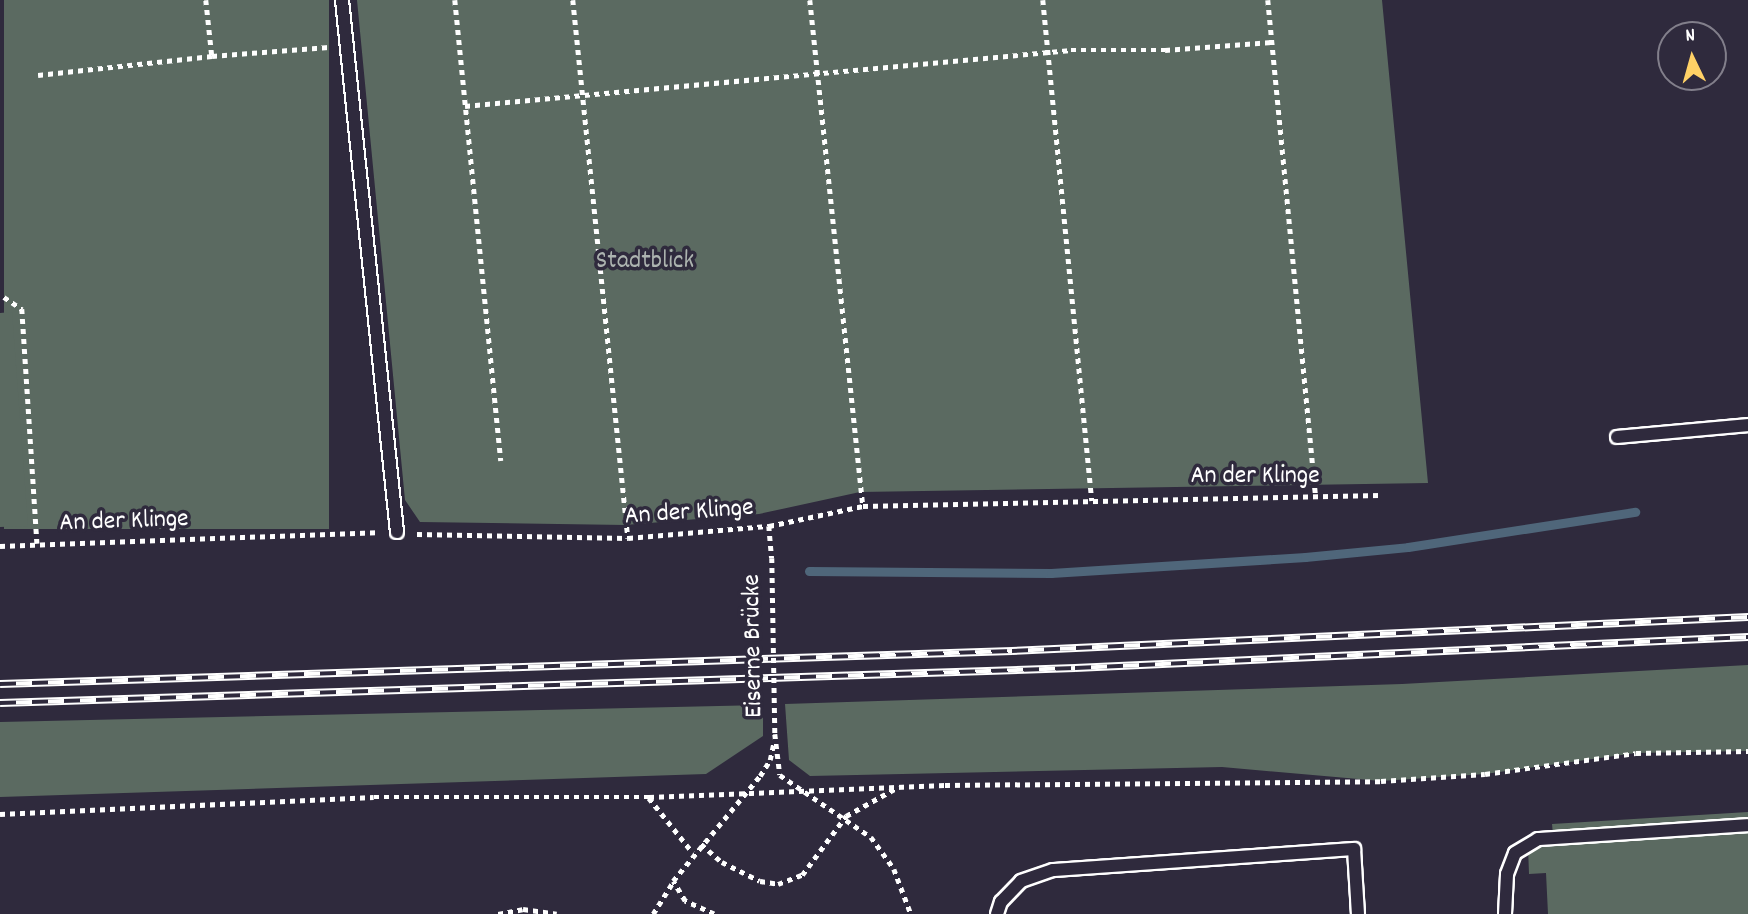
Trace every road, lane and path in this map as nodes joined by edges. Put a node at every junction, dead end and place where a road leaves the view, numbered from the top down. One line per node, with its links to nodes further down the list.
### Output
1 (206, 0): 11 (path)
2 (342, 0): 9 (lane)
3 (455, 0): 15 (path)
4 (573, 0): 14 (path)
5 (810, 0): 13 (path)
6 (1043, 0): 10 (path)
7 (1268, 0): 8 (path)
8 (1272, 42): 10 (path); 21 (path)
9 (347, 45): 11 (path); 25 (lane)
10 (1048, 52): 13 (path); 22 (path)
11 (212, 57): 12 (path)
12 (38, 75)
13 (818, 76): 14 (path); 23 (path)
14 (584, 97): 15 (path); 26 (path)
15 (465, 106): 19 (path)
16 (4, 297): 27 (path)
17 (1748, 425): 18 (lane)
18 (1617, 437)
19 (501, 461)
20 (1380, 495): 21 (path, An der Klinge)
21 (1316, 497): 22 (path, An der Klinge)
22 (1092, 500): 23 (path, An der Klinge)
23 (863, 506): 24 (path, An der Klinge)
24 (769, 526): 26 (path, An der Klinge); 29 (path, Eiserne Brücke, bridge)
25 (397, 531): 26 (path, An der Klinge); 27 (path, An der Klinge)
26 (628, 538)
27 (37, 544): 28 (path, An der Klinge)
28 (0, 546)
29 (775, 734): 32 (path); 33 (path)
30 (1748, 751): 31 (path)
31 (899, 786): 33 (path); 36 (path)
32 (747, 793): 33 (path); 34 (path); 38 (path)
33 (808, 793): 36 (path)
34 (649, 797): 35 (path); 39 (path)
35 (0, 814)
36 (846, 816): 38 (path); 45 (path)
37 (1748, 825): 48 (lane)
38 (701, 844): 39 (path)
39 (693, 853): 40 (path)
40 (673, 881): 43 (path); 44 (path)
41 (498, 914): 42 (path)
42 (558, 914)
43 (653, 914)
44 (714, 914)
45 (911, 914)
46 (997, 914): 47 (lane)
47 (1359, 914)
48 (1505, 914)

